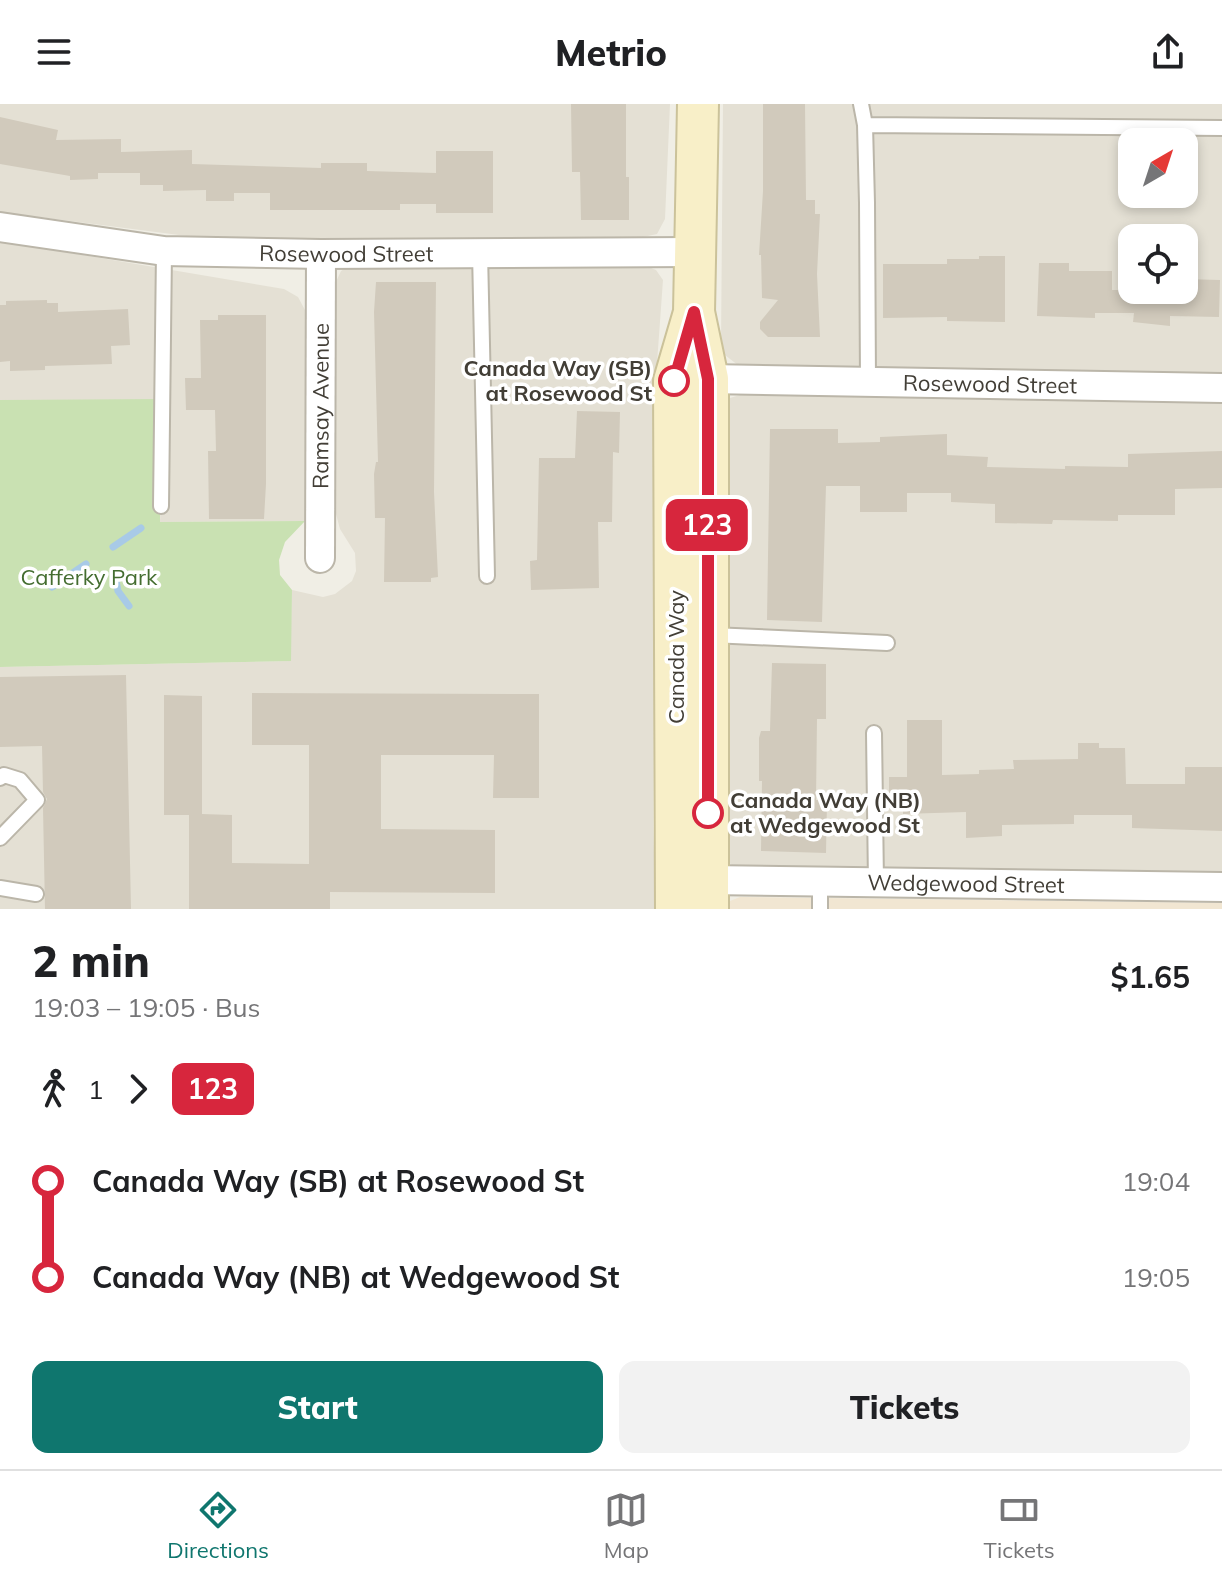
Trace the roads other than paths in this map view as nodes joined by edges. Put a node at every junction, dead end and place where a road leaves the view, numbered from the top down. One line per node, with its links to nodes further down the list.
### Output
1 (698, 104): 8 (main road, Canada Way)
2 (861, 104): 3 (lane)
3 (865, 125): 4 (lane); 12 (lane)
4 (1222, 128)
5 (0, 227): 6 (street, Rosewood Street)
6 (164, 251): 9 (street, Rosewood Street); 14 (lane)
7 (480, 252): 8 (street, Rosewood Street); 9 (street, Rosewood Street); 16 (lane)
8 (694, 252): 10 (main road, Canada Way)
9 (321, 254): 15 (street, Ramsay Avenue)
10 (694, 312): 11 (main road, Canada Way); 28 (main road, Canada Way)
11 (708, 379): 12 (street, Rosewood Street); 17 (main road, Canada Way)
12 (868, 381): 13 (street, Rosewood Street)
13 (1222, 388)
14 (161, 506)
15 (320, 558)
16 (487, 576)
17 (706, 634): 18 (lane); 26 (main road, Canada Way)
18 (887, 643)
19 (874, 733): 22 (lane)
20 (0, 778): 21 (lane)
21 (0, 838)
22 (876, 883): 23 (street, Wedgewood Street); 27 (street, Wedgewood Street)
23 (1222, 887)
24 (0, 888): 25 (lane)
25 (36, 894)
26 (708, 895): 27 (street, Wedgewood Street)
27 (820, 896)
28 (676, 909)

